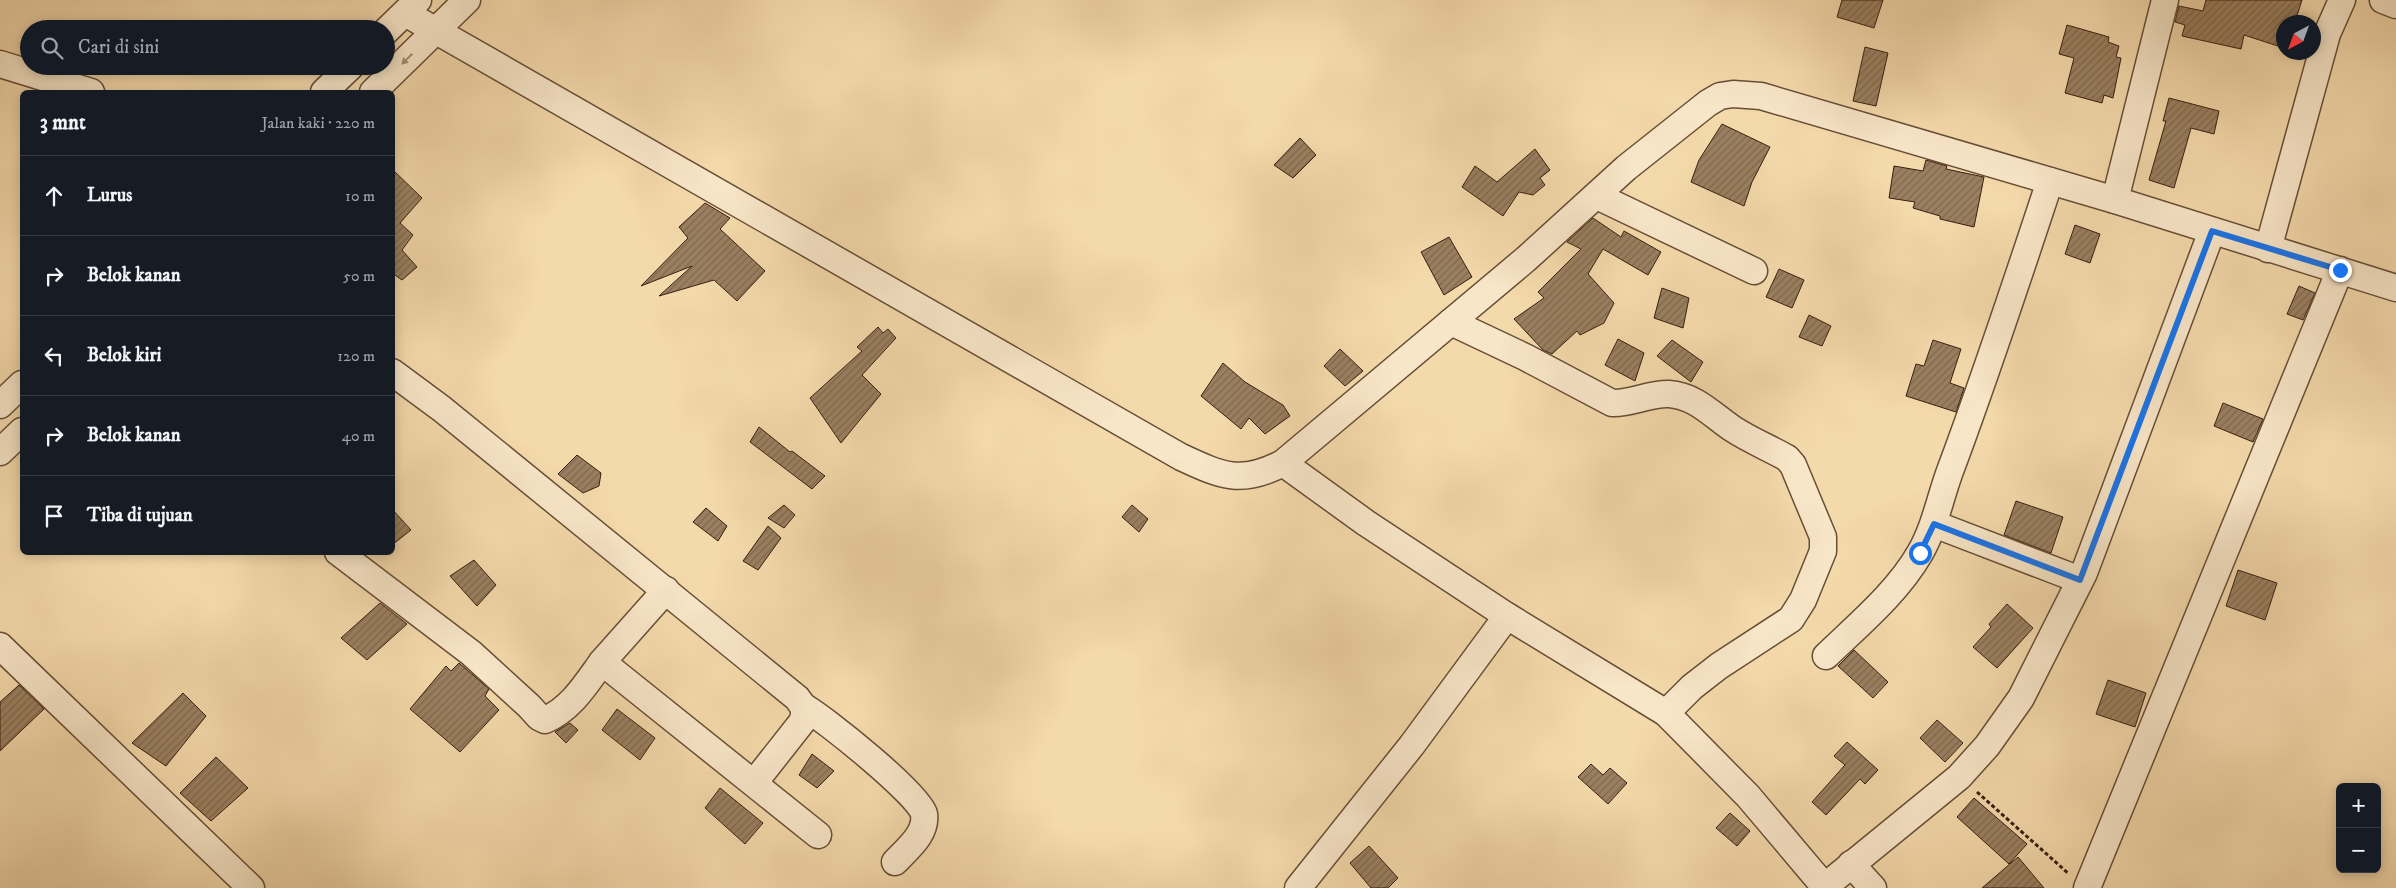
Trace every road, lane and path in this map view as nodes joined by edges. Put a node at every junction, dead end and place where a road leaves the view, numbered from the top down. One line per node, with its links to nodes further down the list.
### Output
1 (467, 0): 8 (street)
2 (2165, 0): 20 (street)
3 (2342, 0): 22 (street)
4 (2383, 0): 5 (street)
5 (2396, 5)
6 (411, 6): 7 (street); 8 (street)
7 (395, 22)
8 (436, 30): 11 (street, one-way to 11); 32 (street)
9 (0, 64): 10 (street)
10 (20, 70)
11 (395, 70)
12 (36, 75): 15 (street)
13 (342, 75): 16 (street)
14 (390, 75): 17 (street, one-way to 17)
15 (84, 90)
16 (326, 90)
17 (375, 90)
18 (2050, 181): 19 (street); 20 (street); 33 (street)
19 (1597, 196): 24 (street); 26 (street)
20 (2115, 200): 21 (street)
21 (2212, 231): 22 (street); 35 (street)
22 (2268, 249): 23 (street)
23 (2340, 270): 25 (street); 48 (street)
24 (1754, 271)
25 (2396, 288)
26 (1451, 322): 32 (street); 42 (street)
27 (395, 374): 36 (street)
28 (20, 386): 29 (street)
29 (0, 405)
30 (20, 433): 31 (street)
31 (0, 452)
32 (1283, 463): 37 (street)
33 (1934, 524): 35 (street); 39 (street)
34 (342, 555): 40 (street)
35 (2080, 580): 43 (street)
36 (666, 590): 40 (street); 41 (street)
37 (1507, 616): 42 (street); 51 (street)
38 (0, 646): 50 (street)
39 (1826, 656)
40 (602, 662): 44 (street)
41 (804, 706): 44 (street); 46 (street)
42 (1666, 713): 49 (street)
43 (1960, 777): 47 (street); 48 (path)
44 (754, 783): 45 (street)
45 (818, 835)
46 (895, 862)
47 (1851, 864): 49 (street); 52 (street)
48 (2078, 881)
49 (1824, 887)
50 (251, 888)
51 (1298, 888)
52 (1873, 888)

